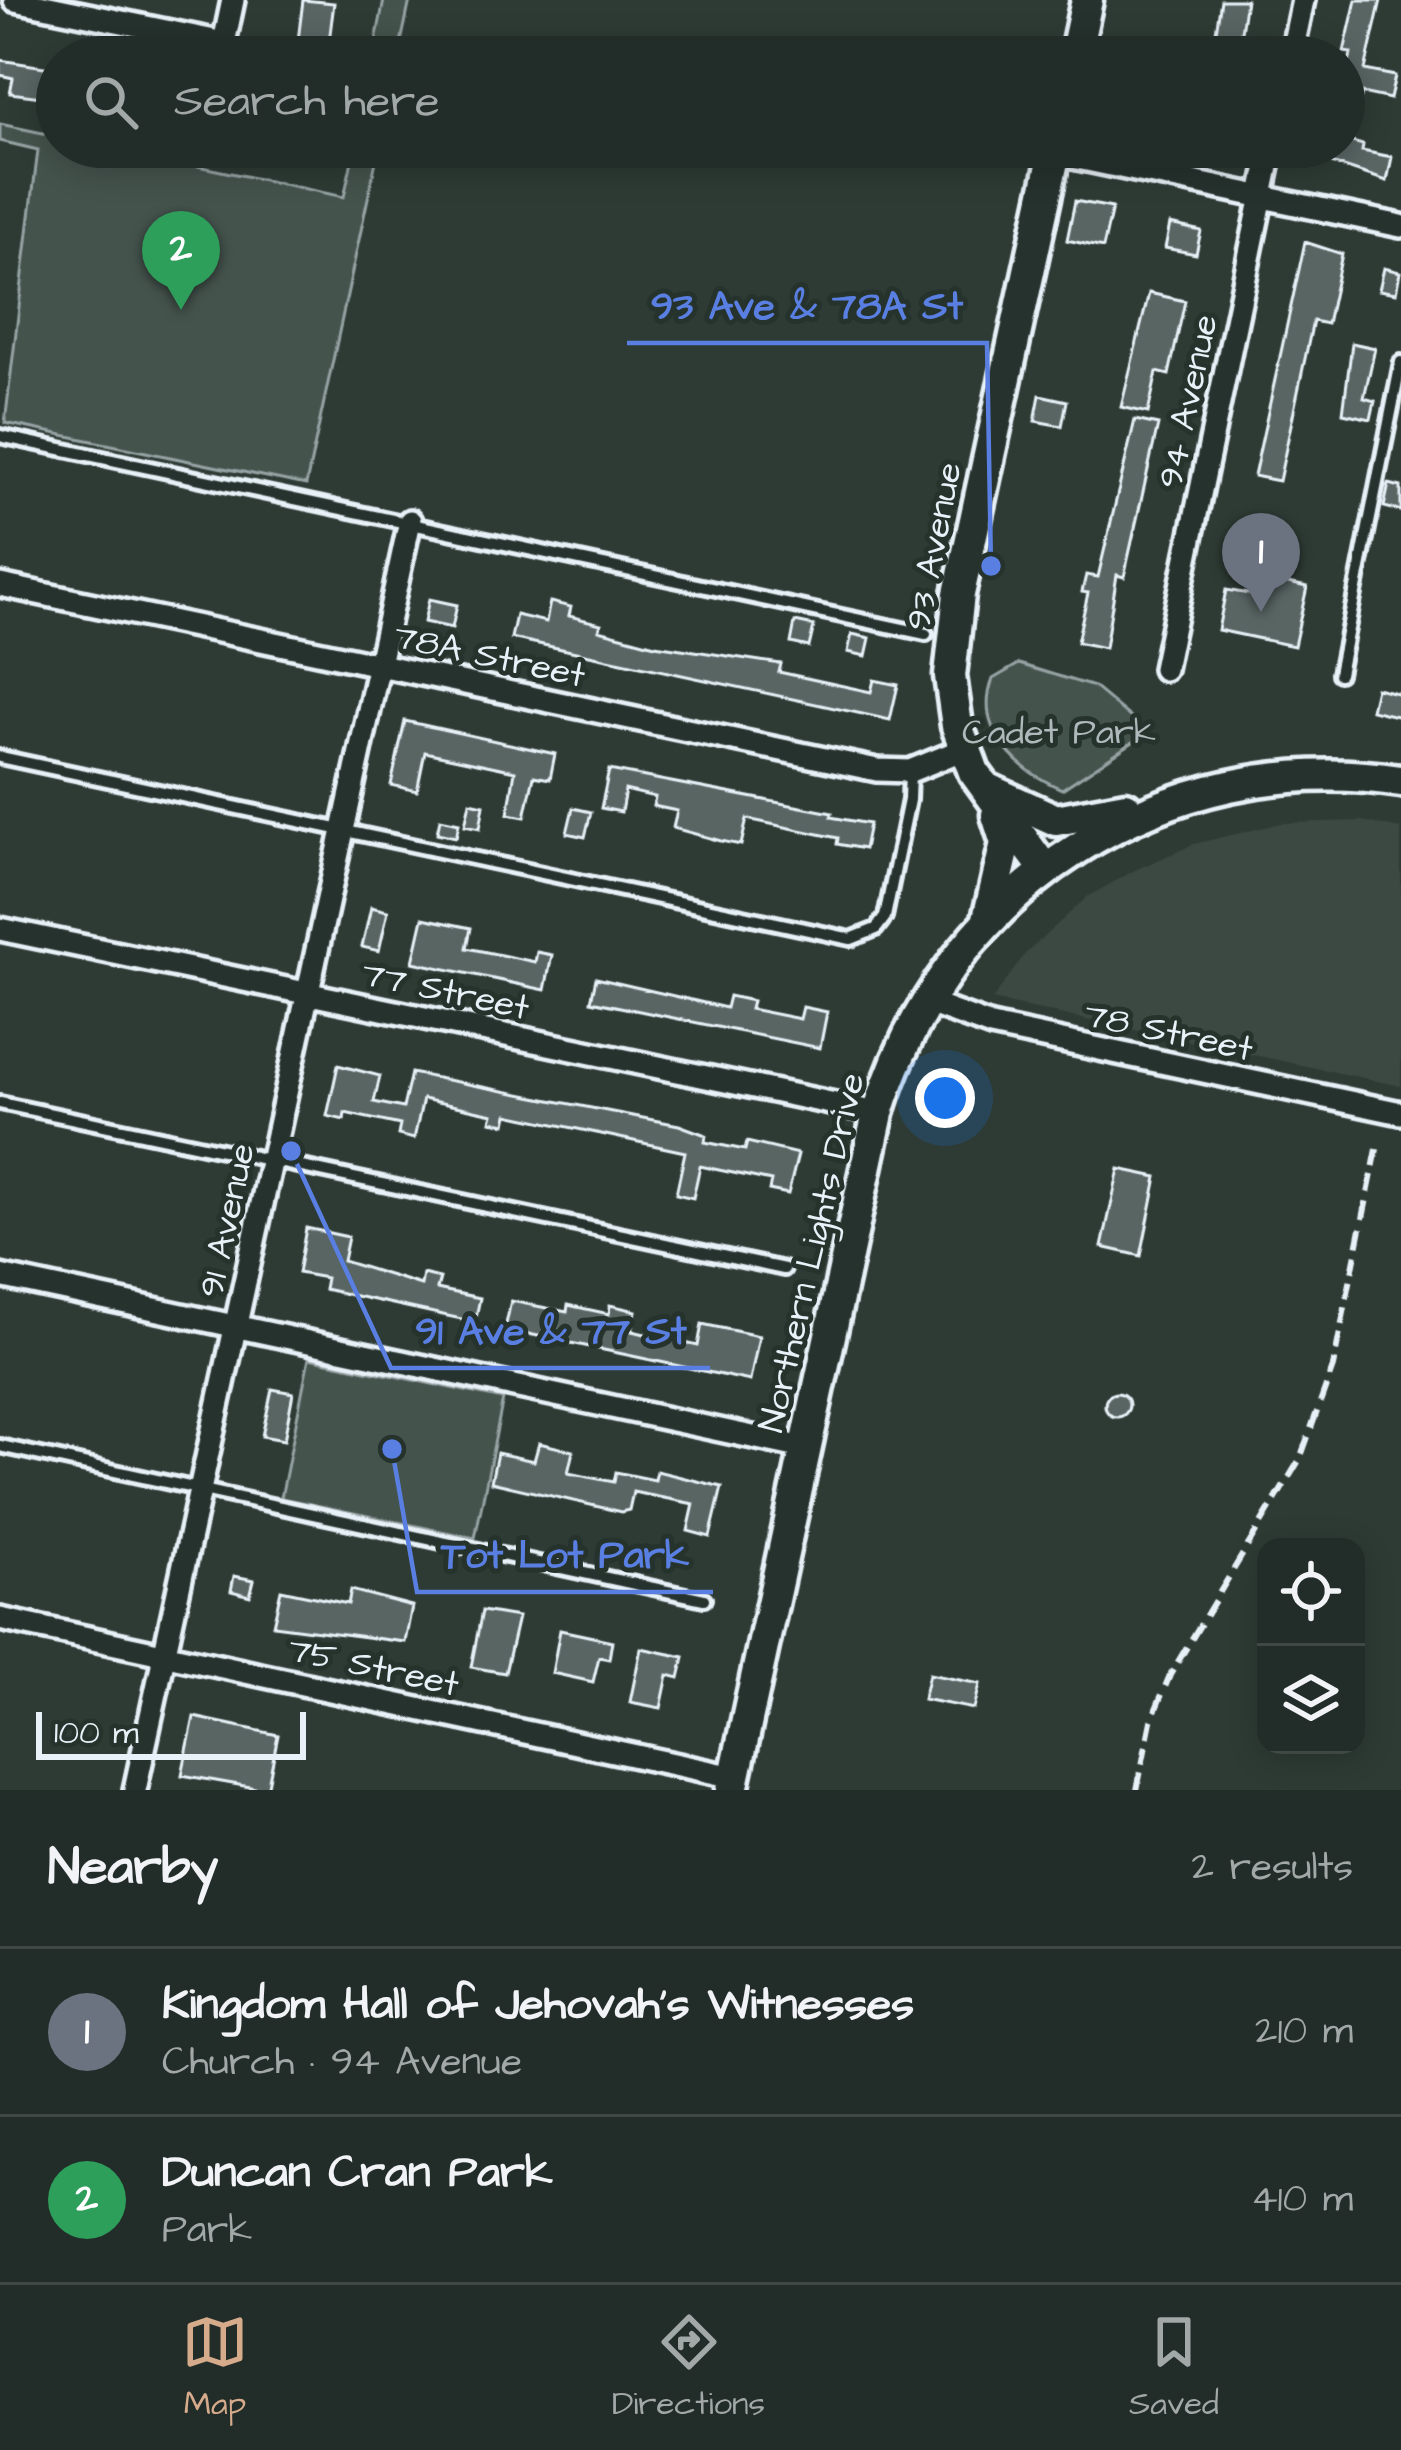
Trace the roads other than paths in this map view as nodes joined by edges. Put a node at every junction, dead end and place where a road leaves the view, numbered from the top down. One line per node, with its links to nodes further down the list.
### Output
1 (15, 0): 5 (street)
2 (233, 0): 6 (street)
3 (1087, 0): 7 (main road)
4 (1303, 0): 8 (street)
5 (190, 36)
6 (225, 36)
7 (1079, 36)
8 (1295, 36)
9 (1051, 168): 22 (main road, 93 Avenue)
10 (1136, 168): 12 (street)
11 (1268, 168): 12 (street, 94 Avenue)
12 (1262, 196): 13 (street); 20 (street, 94 Avenue)
13 (1401, 226)
14 (1401, 362): 21 (lane)
15 (0, 436): 16 (lane)
16 (410, 521): 18 (lane); 19 (street, 91 Avenue)
17 (0, 585): 19 (street, 78A Street)
18 (926, 634)
19 (378, 664): 24 (street, 78A Street); 28 (street, 91 Avenue)
20 (1164, 669)
21 (1339, 674)
22 (964, 749): 24 (street, 78A Street); 26 (main road, 93 Avenue)
23 (0, 758): 28 (lane)
24 (910, 771): 28 (lane)
25 (1401, 781): 27 (main road, Northern Lights Drive)
26 (985, 788): 27 (main road); 29 (main road, 93 Avenue); 30 (main road)
27 (1188, 795): 29 (main road, Northern Lights Drive)
28 (344, 830): 32 (street, 91 Avenue)
29 (1044, 868): 30 (main road, Northern Lights Drive)
30 (988, 919): 33 (main road, Northern Lights Drive)
31 (0, 929): 32 (street, 77 Street)
32 (308, 994): 35 (street, 77 Street); 37 (street, 91 Avenue)
33 (926, 1002): 35 (main road, Northern Lights Drive); 36 (street, 78 Street)
34 (0, 1103): 37 (lane)
35 (878, 1113): 42 (main road, Northern Lights Drive)
36 (1401, 1113)
37 (272, 1161): 38 (lane); 40 (street, 91 Avenue)
38 (784, 1269)
39 (0, 1276): 40 (street)
40 (236, 1327): 42 (street); 43 (street, 91 Avenue)
41 (0, 1446): 43 (lane)
42 (804, 1448): 47 (main road, Northern Lights Drive)
43 (202, 1487): 44 (lane); 46 (street, 91 Avenue)
44 (704, 1599)
45 (0, 1619): 46 (street, 75 Street)
46 (165, 1654): 47 (street, 75 Street); 48 (street, 91 Avenue)
47 (733, 1784)
48 (134, 1790)

